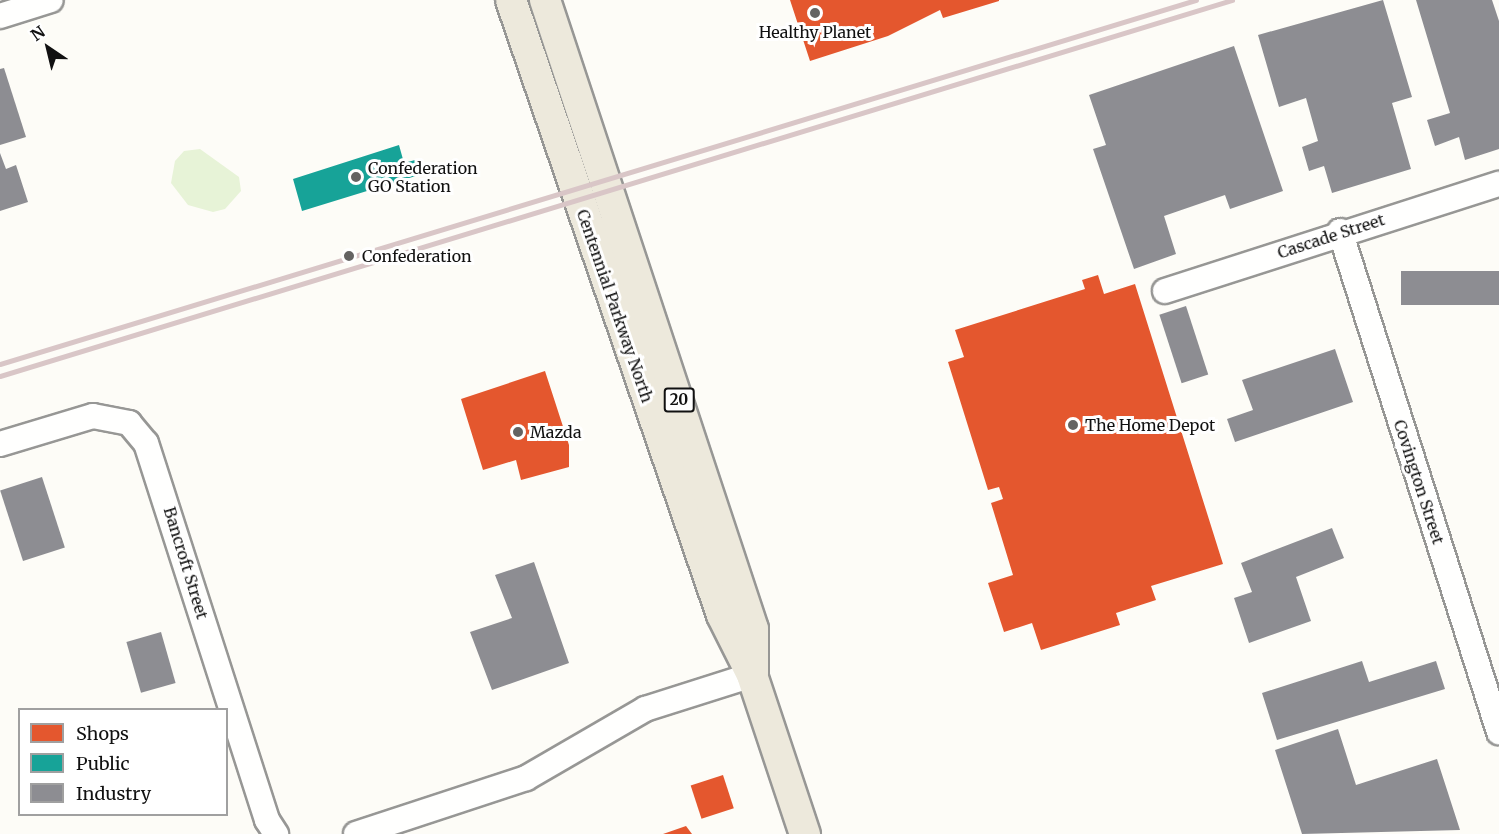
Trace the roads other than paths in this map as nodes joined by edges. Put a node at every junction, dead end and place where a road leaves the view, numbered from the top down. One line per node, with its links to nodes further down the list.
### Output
1 (51, 0): 4 (street)
2 (511, 0): 9 (main road, Centennial Parkway North / 20)
3 (545, 0): 9 (main road, Centennial Parkway North / 20)
4 (0, 16)
5 (1499, 184): 6 (street, Cascade Street)
6 (1340, 231): 7 (street, Cascade Street); 10 (street, Covington Street)
7 (1164, 291)
8 (0, 444): 11 (street, Bancroft Street)
9 (753, 675): 12 (street); 13 (main road, Centennial Parkway North / 20)
10 (1499, 732)
11 (276, 834)
12 (356, 834)
13 (805, 834)

